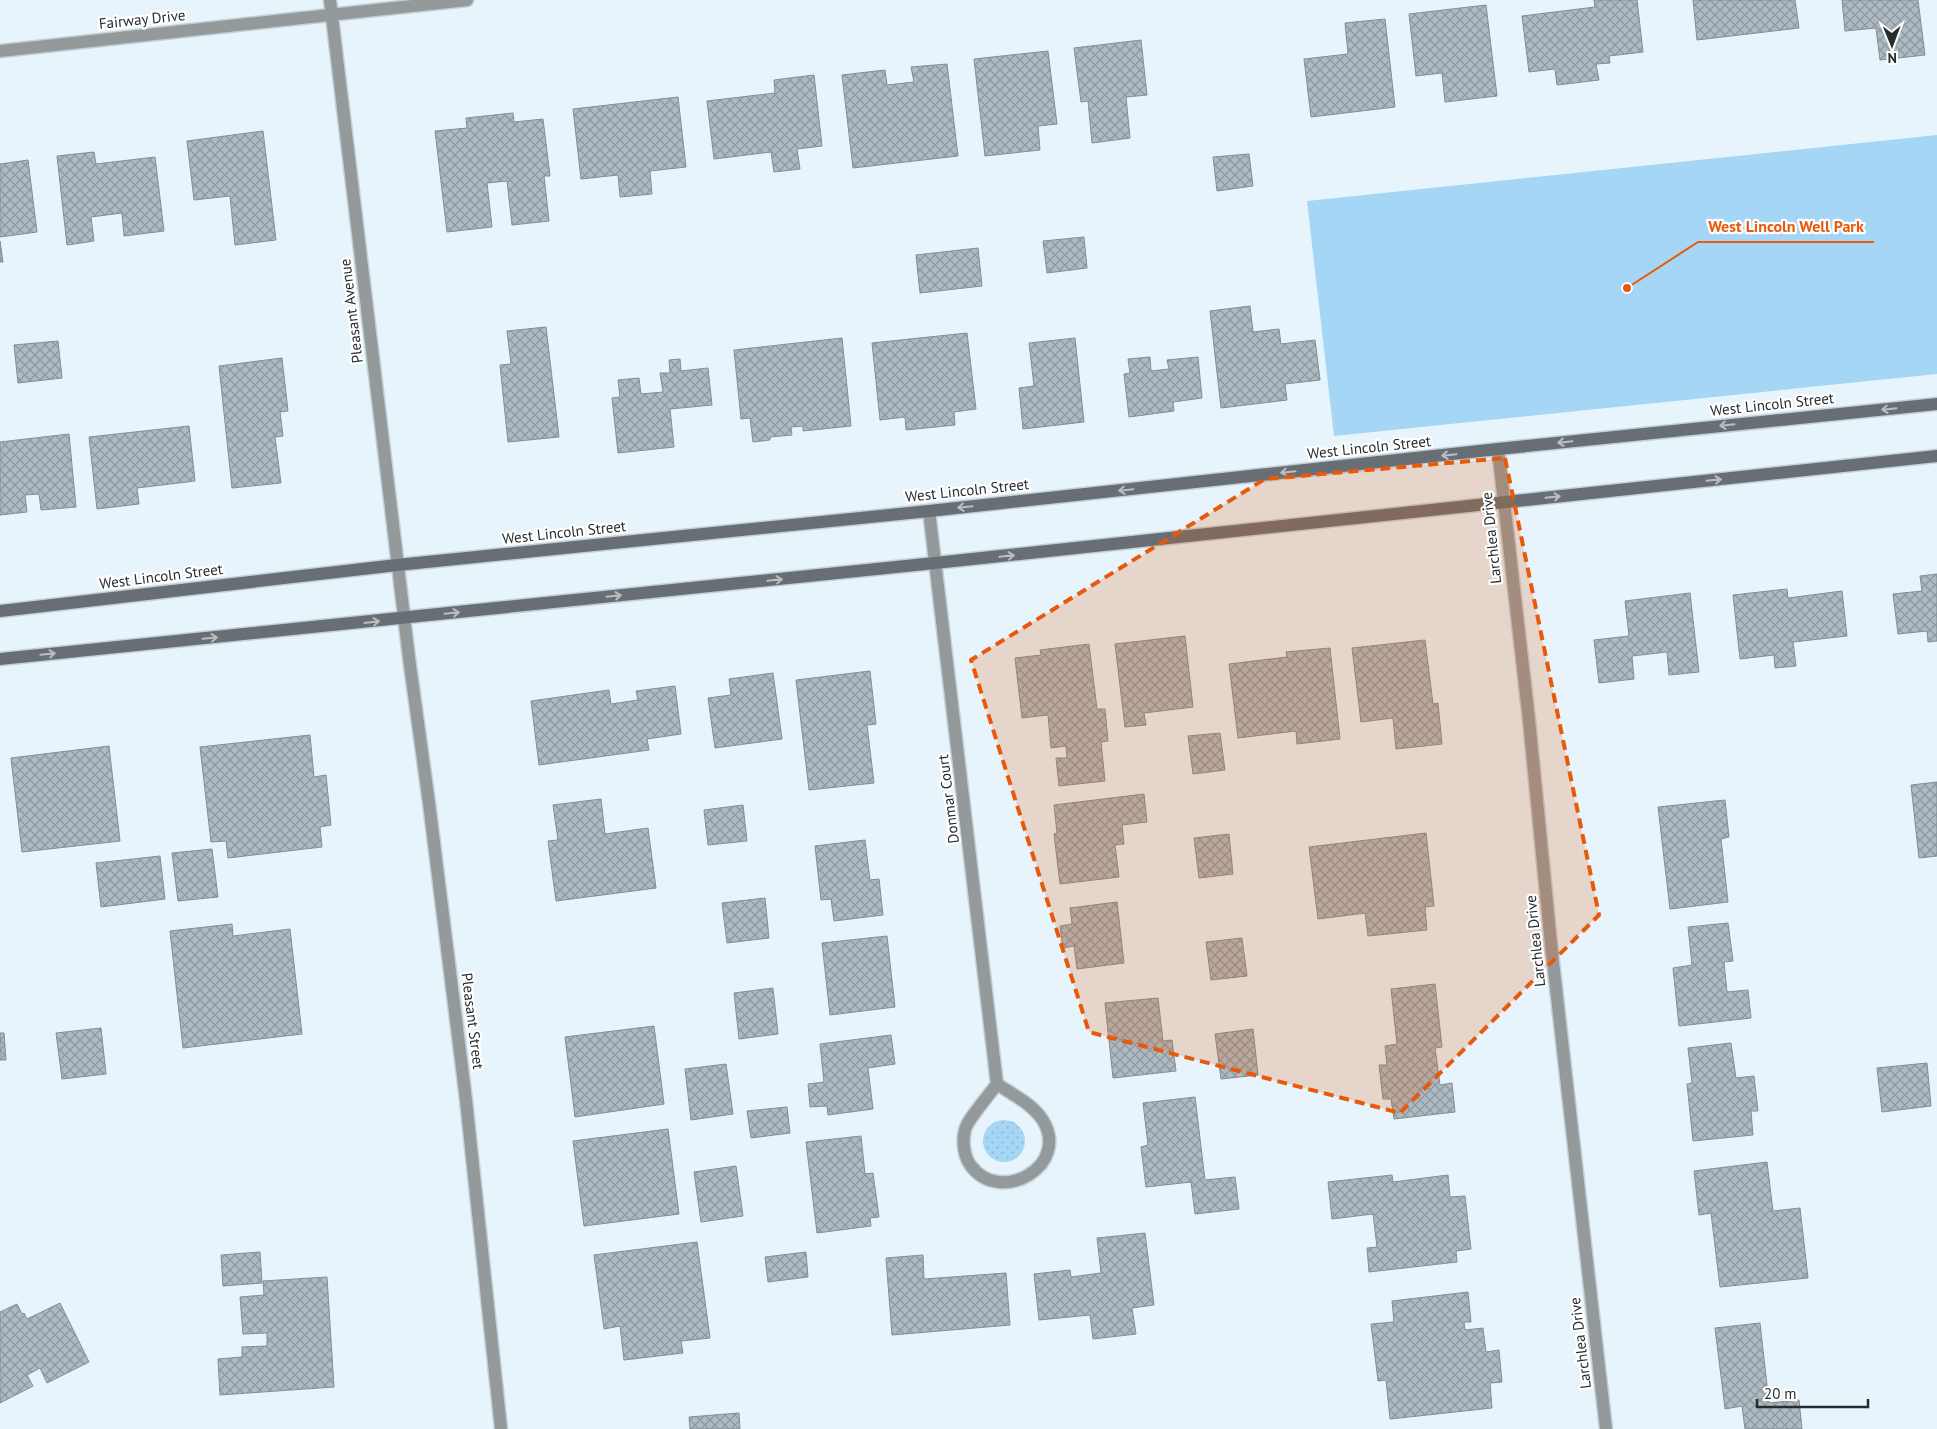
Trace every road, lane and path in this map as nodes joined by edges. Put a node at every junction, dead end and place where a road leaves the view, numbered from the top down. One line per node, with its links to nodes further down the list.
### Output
1 (330, 0): 3 (street, Pleasant Avenue)
2 (467, 0): 3 (street, Fairway Drive)
3 (332, 15): 4 (street, Fairway Drive); 11 (street, Pleasant Avenue)
4 (0, 51)
5 (1937, 404): 6 (street, West Lincoln Street, one-way to 6)
6 (1498, 449): 8 (street, Larchlea Drive); 9 (street, West Lincoln Street, one-way to 9)
7 (1937, 456): 8 (street, one-way to 7)
8 (1504, 502): 10 (street, one-way to 8); 17 (street, Larchlea Drive)
9 (929, 511): 10 (street, Donmar Court); 11 (street, West Lincoln Street)
10 (935, 563): 13 (street, one-way to 10); 15 (street, Donmar Court)
11 (397, 565): 12 (street, West Lincoln Street); 13 (street, Pleasant Avenue)
12 (0, 611)
13 (404, 618): 14 (street, one-way to 13); 16 (street, Pleasant Street)
14 (0, 660)
15 (997, 1084): 15 (street)
16 (501, 1429)
17 (1606, 1429)

